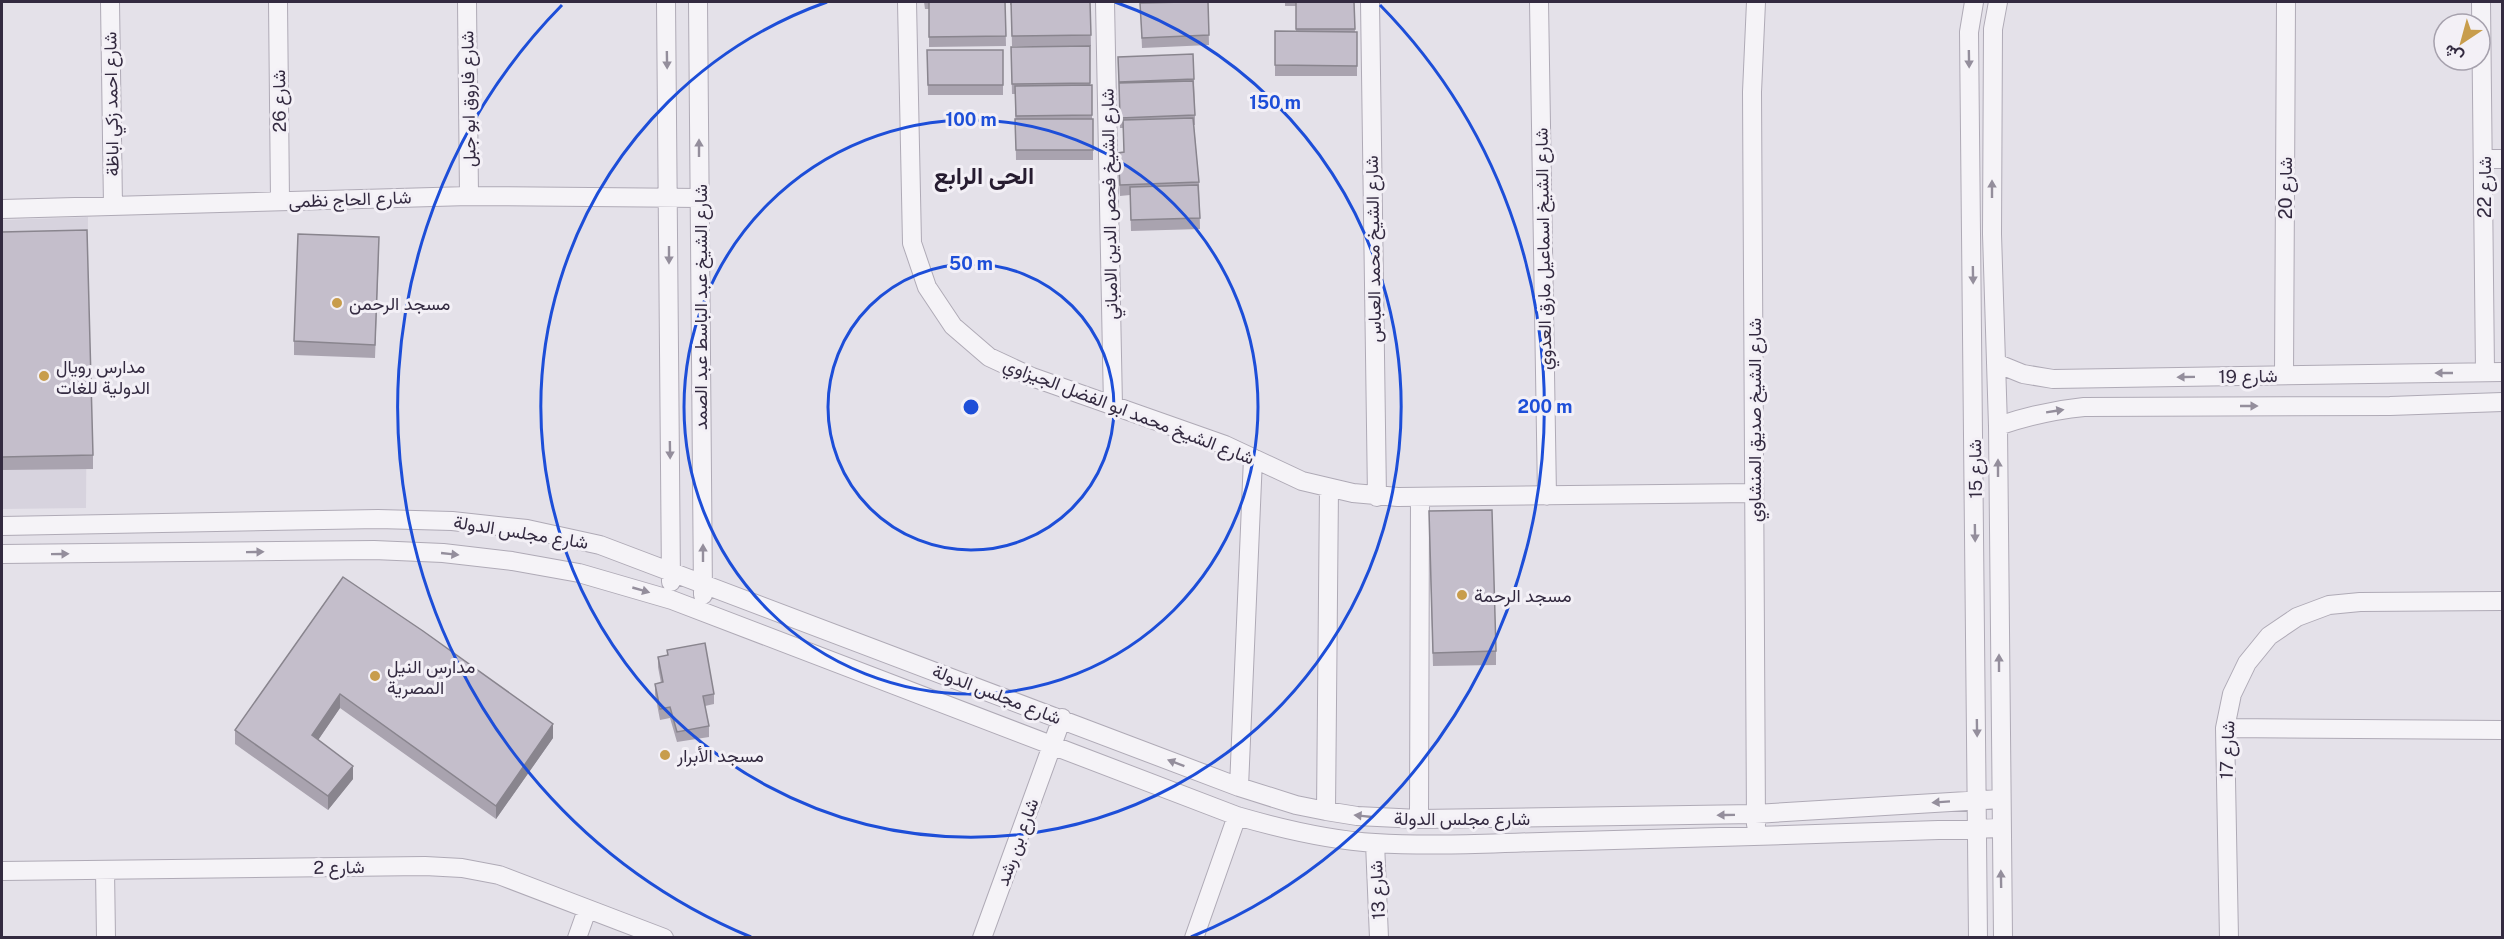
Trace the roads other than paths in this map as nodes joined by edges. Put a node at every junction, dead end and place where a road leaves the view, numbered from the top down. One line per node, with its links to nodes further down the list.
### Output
1 (110, 2): 21 (street, شارع احمد زكي اباظة)
2 (278, 2): 20 (street, شارع 26)
3 (466, 2): 17 (street, شارع فاروق ابو جبل)
4 (666, 2): 18 (street, شارع الشيخ عبد الباسط عبد الصمد, one-way to 18)
5 (698, 2): 19 (street, شارع الشيخ عبد الباسط عبد الصمد, one-way to 5)
6 (907, 2): 30 (street, شارع الشيخ محمد ابو الفضل الجيزاوي)
7 (1105, 2): 30 (street, شارع الشيخ فحص الدين الامباني)
8 (1370, 2): 36 (street, شارع الشيخ محمد العباس)
9 (1539, 2): 37 (street, شارع الشيخ اسماعيل مارق العدوي)
10 (1756, 2): 35 (street, شارع الشيخ صديق المنشاوي)
11 (1974, 2): 24 (street, شارع 15, one-way to 24)
12 (1998, 2): 23 (street, شارع 15, one-way to 12)
13 (2286, 2): 28 (street, شارع 20)
14 (2481, 2): 15 (street, شارع 22)
15 (2484, 159): 16 (street); 26 (street, شارع 22)
16 (2502, 159)
17 (469, 196): 18 (street, شارع الحاج نظمى); 20 (street, شارع الحاج نظمى)
18 (668, 198): 19 (street, شارع الحاج نظمى); 43 (street, شارع الشيخ عبد الباسط عبد الصمد, one-way to 43)
19 (699, 198): 44 (street, شارع الشيخ عبد الباسط عبد الصمد, one-way to 19)
20 (280, 201): 21 (street, شارع الحاج نظمى)
21 (113, 206): 22 (street, شارع الحاج نظمى)
22 (2, 209)
23 (1992, 234): 24 (street); 25 (street, شارع 15)
24 (1972, 236): 54 (street, شارع 15, one-way to 54)
25 (1996, 363): 28 (street, شارع 19, one-way to 25); 32 (street, شارع 15)
26 (2494, 372): 27 (street, شارع 19, one-way to 27)
27 (2389, 373): 28 (street, شارع 19); 31 (street)
28 (2284, 375)
29 (2502, 402): 31 (street, شارع 19)
30 (1113, 406): 33 (street, شارع الشيخ محمد ابو الفضل الجيزاوي)
31 (2390, 406): 32 (street, شارع 19, one-way to 31)
32 (1998, 426): 53 (street, شارع 15, one-way to 32)
33 (1253, 458): 34 (street, شارع الشيخ محمد ابو الفضل الجيزاوي); 52 (street)
34 (1329, 488): 36 (street, شارع الشيخ محمد ابو الفضل الجيزاوي); 55 (street)
35 (1754, 493): 37 (street, شارع الشيخ محمد ابو الفضل الجيزاوي); 56 (street, شارع الشيخ صديق المنشاوي)
36 (1377, 496): 38 (street, شارع الشيخ محمد ابو الفضل الجيزاوي)
37 (1547, 496): 38 (street, شارع الشيخ محمد ابو الفضل الجيزاوي)
38 (1420, 497): 58 (street)
39 (170, 523): 40 (street, شارع مجلس الدولة); 41 (street); 43 (street, شارع مجلس الدولة)
40 (2, 526)
41 (171, 552): 42 (street, شارع مجلس الدولة, one-way to 41); 45 (street, شارع مجلس الدولة, one-way to 45)
42 (2, 554)
43 (671, 572): 44 (street, شارع مجلس الدولة); 45 (street, شارع الشيخ عبد الباسط عبد الصمد)
44 (703, 583): 47 (street, شارع الشيخ عبد الباسط عبد الصمد); 48 (street, شارع مجلس الدولة)
45 (672, 600): 47 (street, شارع مجلس الدولة)
46 (2502, 601): 49 (street, شارع 17)
47 (703, 612): 51 (street, شارع مجلس الدولة)
48 (1062, 718): 51 (street, شارع بن رشد); 52 (street, شارع مجلس الدولة, one-way to 48)
49 (2225, 728): 50 (street); 75 (street, شارع 17)
50 (2502, 730)
51 (1052, 746): 57 (street, شارع مجلس الدولة); 70 (street, شارع بن رشد)
52 (1239, 787): 55 (street, شارع مجلس الدولة)
53 (2000, 799): 54 (street, شارع مجلس الدولة); 59 (street, شارع 15)
54 (1978, 800): 56 (street, شارع مجلس الدولة, one-way to 56); 60 (street, شارع 15)
55 (1326, 811): 58 (street, شارع مجلس الدولة, one-way to 55)
56 (1755, 814): 58 (street, شارع مجلس الدولة, one-way to 58); 61 (street, شارع الشيخ صديق المنشاوي)
57 (1237, 816): 62 (street, شارع مجلس الدولة); 71 (street)
58 (1426, 819): 63 (street)
59 (2000, 828): 60 (street, شارع مجلس الدولة); 74 (street, شارع 15, one-way to 59)
60 (1978, 829): 61 (street, شارع مجلس الدولة); 73 (street, شارع 15)
61 (1756, 838): 63 (street, شارع مجلس الدولة)
62 (1374, 843): 63 (street, شارع مجلس الدولة); 72 (street, شارع 13)
63 (1433, 844)
64 (105, 870): 65 (street, شارع 2); 66 (street, شارع 2); 67 (street)
65 (2, 871)
66 (587, 910): 68 (street); 69 (street, شارع 2)
67 (106, 938)
68 (577, 938)
69 (664, 938)
70 (982, 938)
71 (1194, 938)
72 (1379, 938)
73 (1978, 938)
74 (2002, 938)
75 (2229, 938)

